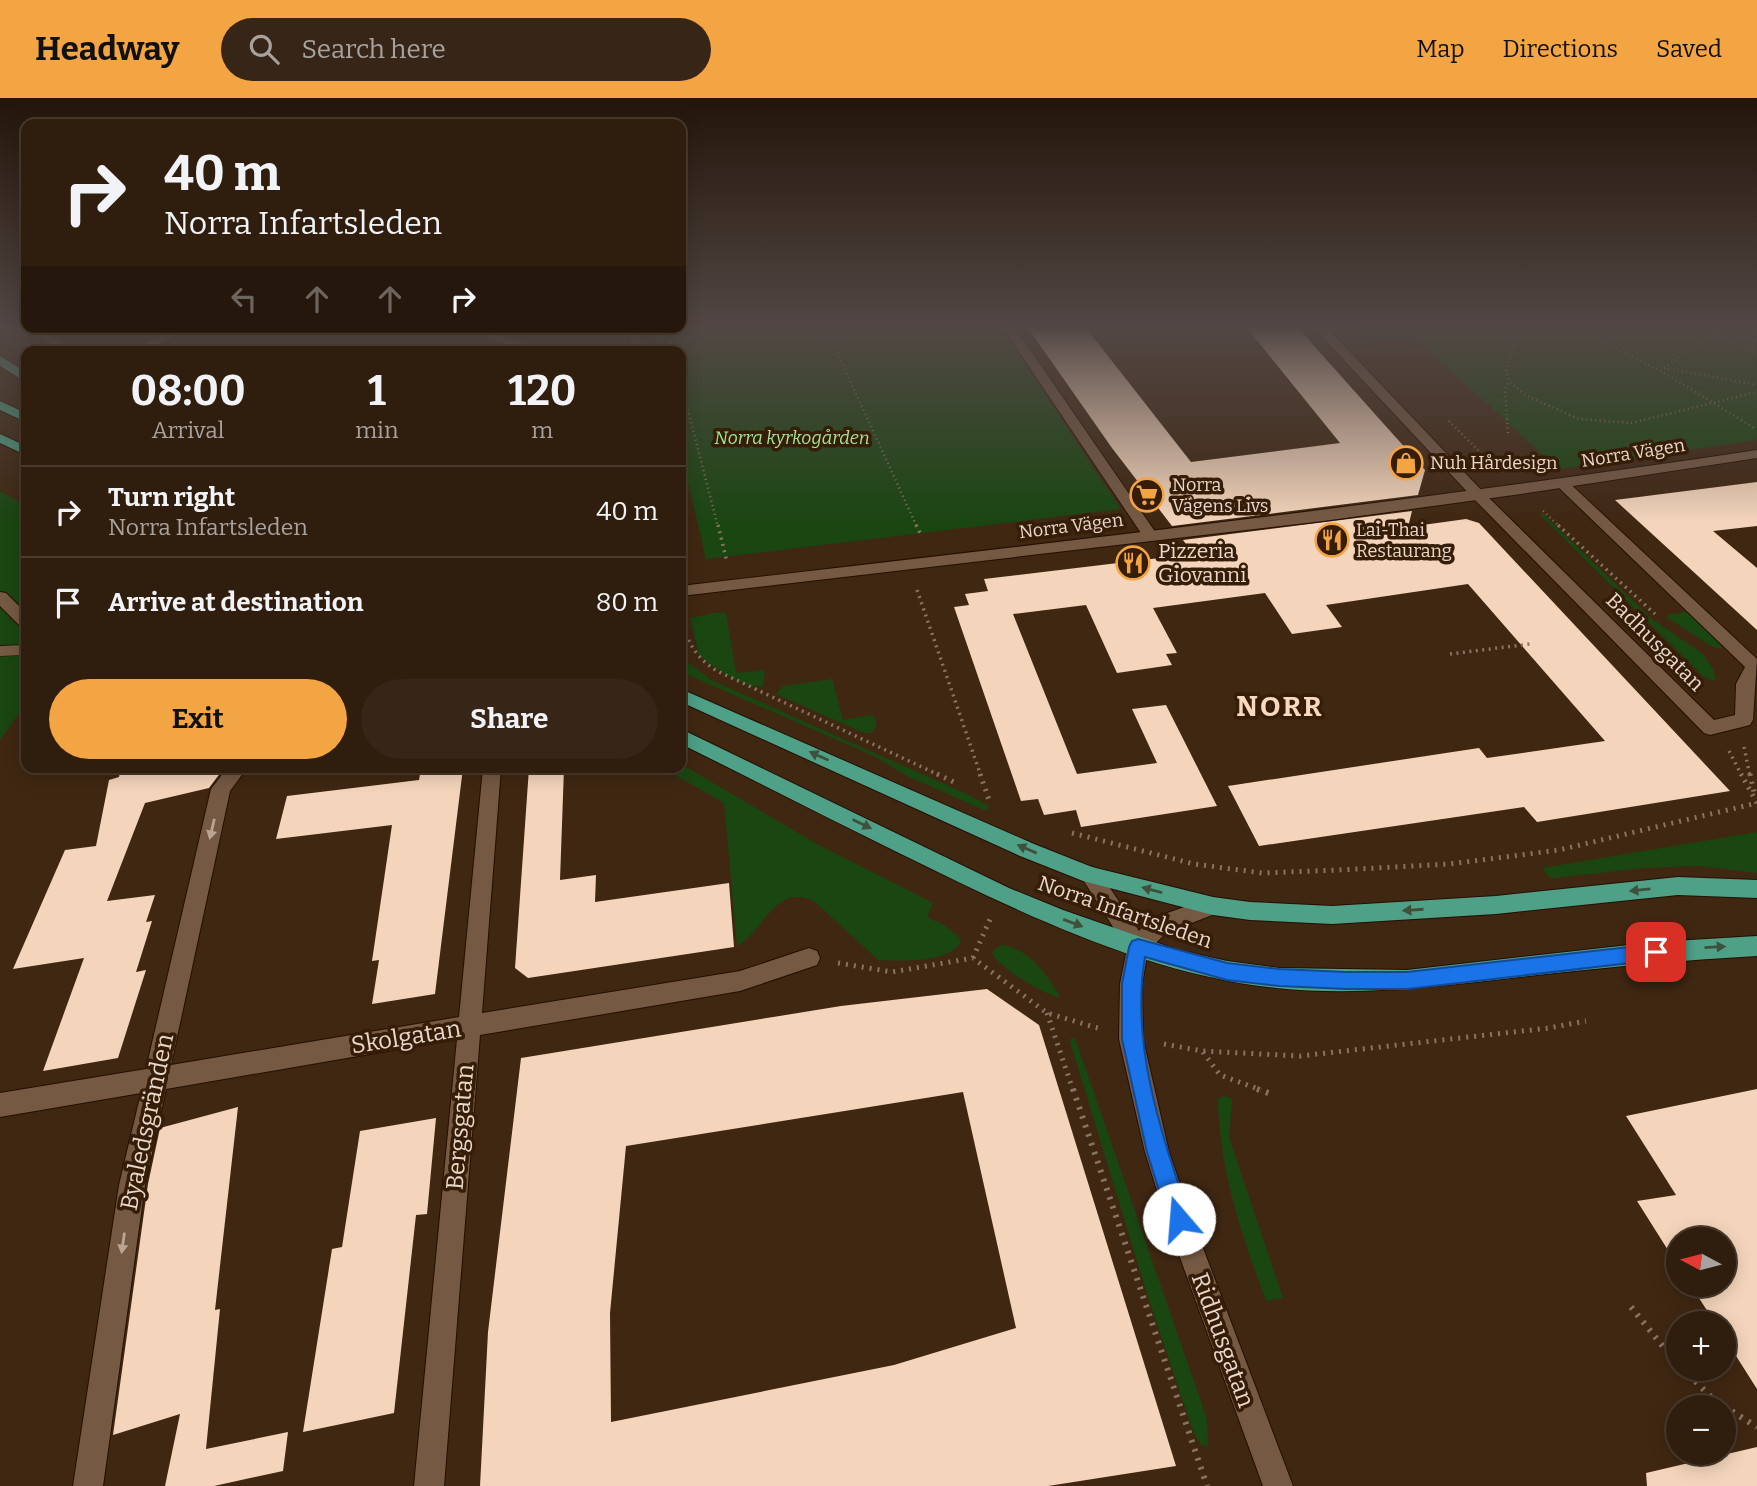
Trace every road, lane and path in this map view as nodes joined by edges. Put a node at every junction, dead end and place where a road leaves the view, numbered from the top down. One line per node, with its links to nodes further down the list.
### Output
1 (856, 393): 20 (path)
2 (1053, 393): 21 (street)
3 (1381, 393): 18 (street, Badhusgatan)
4 (1505, 393): 13 (path)
5 (1522, 393): 9 (path)
6 (1699, 393): 9 (path)
7 (1753, 393): 9 (path)
8 (686, 402): 22 (path)
9 (1715, 403): 12 (path)
10 (0, 405): 11 (highway)
11 (21, 416)
12 (1757, 429)
13 (1508, 433)
14 (0, 438): 15 (highway)
15 (21, 448)
16 (1757, 454): 17 (street, Norra Vägen)
17 (1560, 482): 18 (street, Norra Vägen); 34 (street)
18 (1479, 496): 21 (street, Norra Vägen); 34 (street, Badhusgatan)
19 (1539, 507): 26 (path)
20 (920, 534)
21 (1150, 536): 24 (street, Norra Vägen)
22 (728, 565)
23 (915, 584): 39 (path)
24 (686, 590)
25 (0, 597): 27 (street)
26 (1646, 607)
27 (21, 617)
28 (686, 640): 38 (path)
29 (1530, 644): 32 (path)
30 (21, 650): 31 (lane)
31 (0, 651)
32 (1450, 654)
33 (686, 697): 41 (highway, Norra Infartsleden, one-way to 33)
34 (1710, 728): 40 (path)
35 (686, 738): 46 (highway, Norra Infartsleden, one-way to 46)
36 (234, 773): 54 (street, Byaledsgränden, one-way to 54)
37 (492, 773): 51 (street, Bergsgatan)
38 (967, 790)
39 (979, 797)
40 (1063, 831)
41 (1090, 874): 43 (highway, Norra Infartsleden, one-way to 41); 46 (street)
42 (1757, 888): 43 (highway, Norra Infartsleden, one-way to 43)
43 (1213, 906): 46 (street)
44 (985, 929): 48 (path)
45 (1757, 946): 46 (highway, Norra Infartsleden, one-way to 45)
46 (1138, 947): 52 (street, Ridhusgatan)
47 (809, 958): 48 (path); 51 (street, Skolgatan)
48 (972, 958): 49 (path)
49 (1047, 1013): 52 (path); 63 (path)
50 (1586, 1021): 53 (path)
51 (468, 1027): 54 (street, Skolgatan); 62 (street, Bergsgatan)
52 (1131, 1039): 53 (path); 64 (street, Ridhusgatan)
53 (1202, 1051): 55 (path)
54 (155, 1079): 56 (street, Skolgatan); 61 (street, Byaledsgränden, one-way to 61)
55 (1274, 1095)
56 (0, 1105)
57 (1631, 1307): 58 (path)
58 (1666, 1350)
59 (1695, 1381): 60 (path)
60 (1757, 1427)
61 (88, 1486)
62 (429, 1486)
63 (1207, 1486)
64 (1278, 1486)

